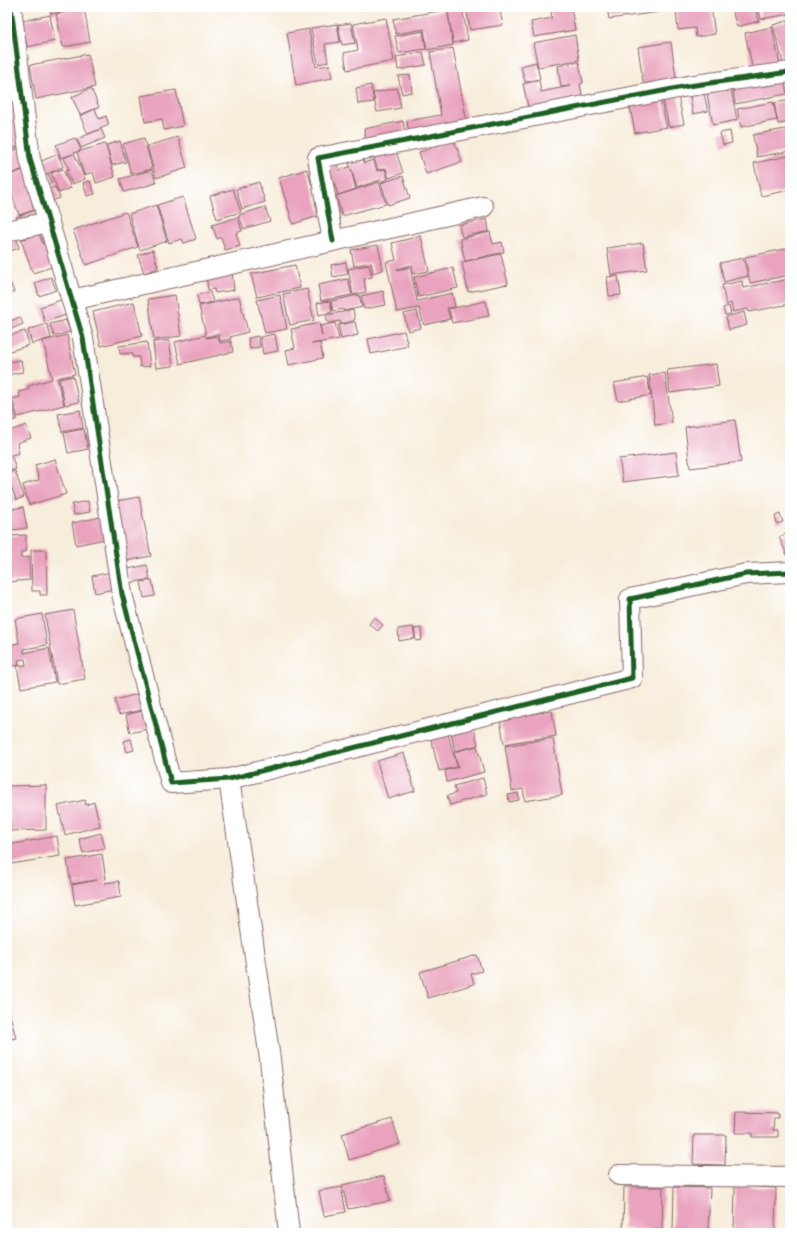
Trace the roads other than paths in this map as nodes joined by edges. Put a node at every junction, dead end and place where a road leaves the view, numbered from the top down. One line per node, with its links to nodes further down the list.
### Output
1 (11, 7): 4 (street)
2 (790, 72): 6 (street)
3 (483, 207): 6 (street)
4 (49, 222): 5 (street); 7 (street)
5 (7, 231)
6 (334, 241): 7 (street)
7 (72, 300): 9 (street)
8 (790, 572): 9 (street)
9 (229, 778): 12 (street)
10 (619, 1175): 11 (street)
11 (790, 1177)
12 (289, 1233)

